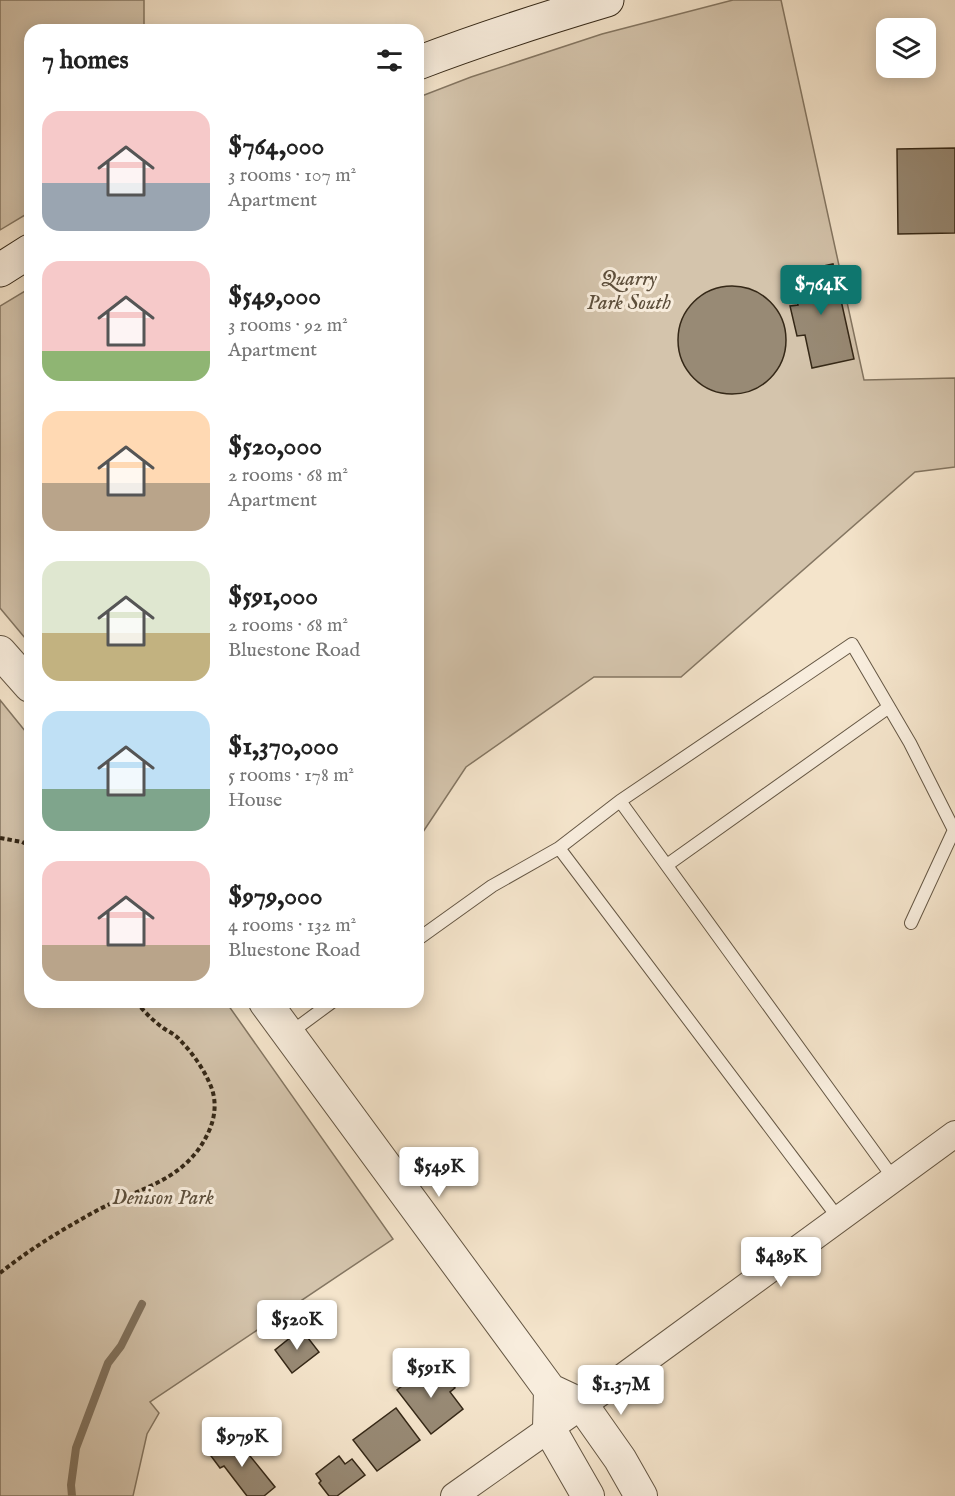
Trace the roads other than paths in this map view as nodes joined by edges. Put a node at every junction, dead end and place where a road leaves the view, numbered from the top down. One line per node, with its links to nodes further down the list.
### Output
1 (607, 0): 2 (main road)
2 (424, 61)
3 (24, 255): 4 (main road)
4 (0, 270)
5 (0, 652): 6 (street)
6 (24, 679)
7 (889, 707): 8 (lane); 10 (lane); 11 (lane)
8 (620, 801): 9 (lane); 10 (lane)
9 (559, 848): 12 (lane); 18 (lane)
10 (667, 865): 17 (lane)
11 (911, 922)
12 (424, 935)
13 (269, 1008): 15 (street)
14 (324, 1008): 15 (lane)
15 (288, 1034): 19 (street)
16 (955, 1134): 17 (street)
17 (894, 1179): 18 (street)
18 (839, 1219): 20 (street)
19 (550, 1390): 20 (street); 21 (street)
20 (582, 1405): 21 (street); 24 (street)
21 (549, 1428): 22 (street); 23 (street)
22 (454, 1496)
23 (588, 1496)
24 (641, 1496)

